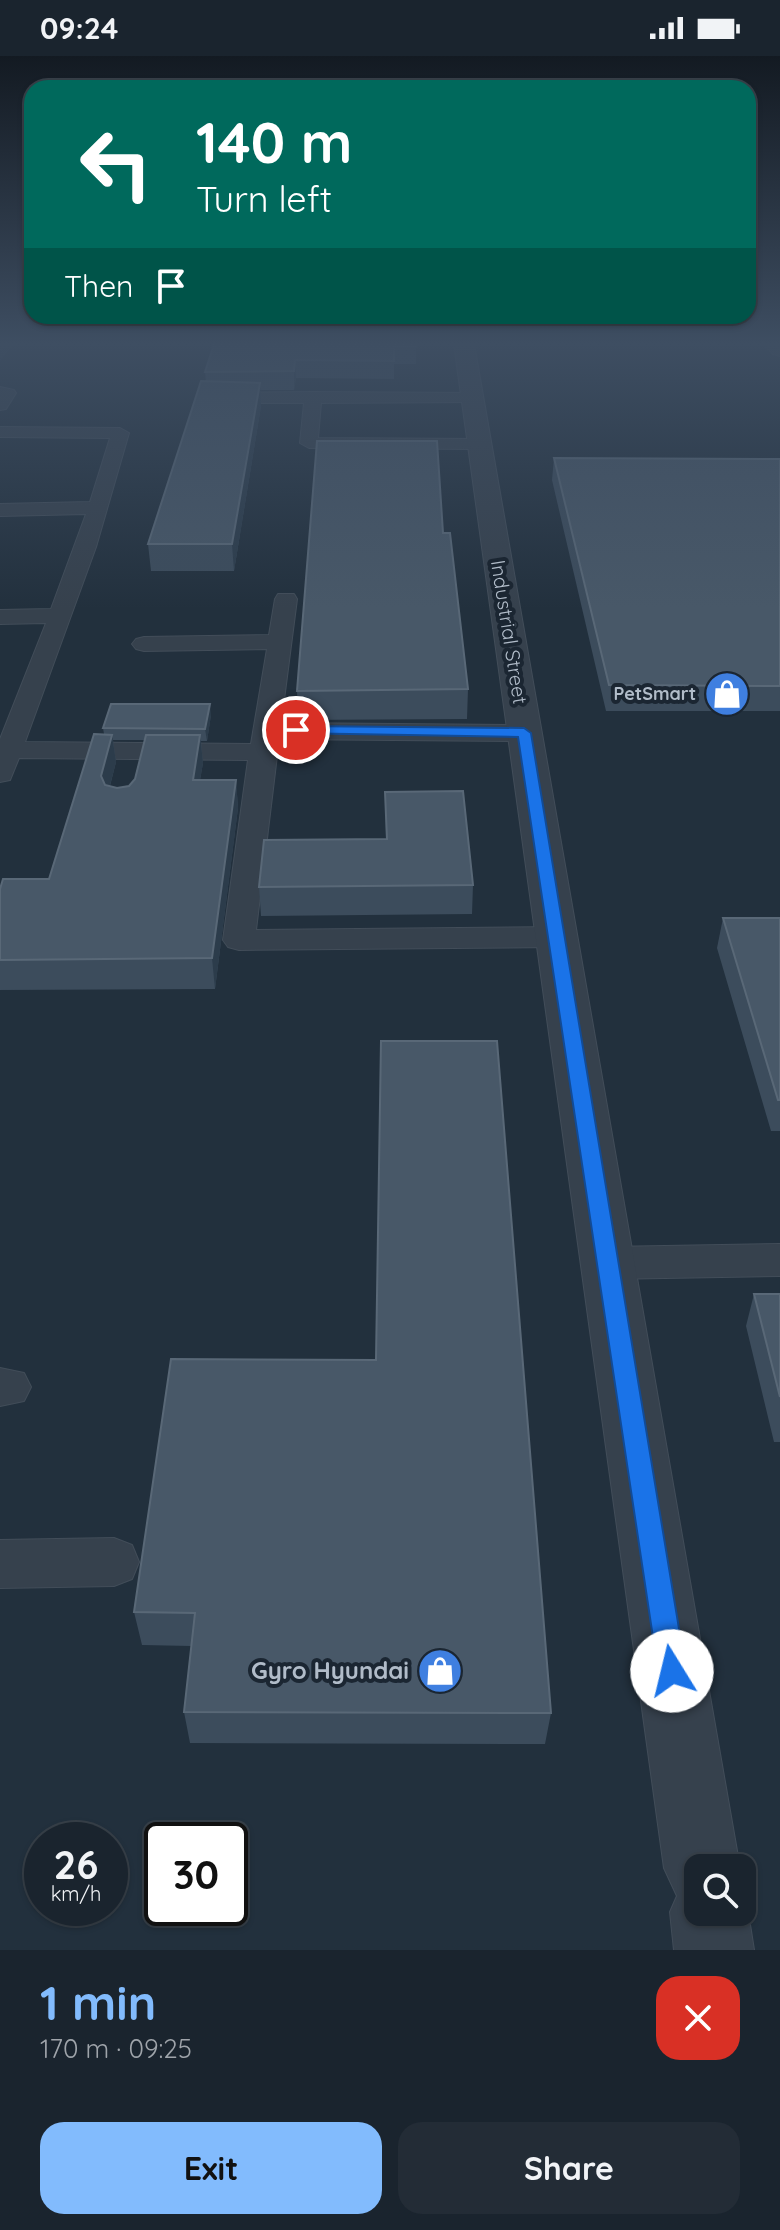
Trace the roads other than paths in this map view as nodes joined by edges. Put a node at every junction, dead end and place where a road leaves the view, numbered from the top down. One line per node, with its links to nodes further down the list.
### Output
1 (46, 432): 5 (lane)
2 (313, 432): 3 (lane)
3 (383, 432)
4 (472, 432): 13 (street, Industrial Street)
5 (98, 508): 6 (lane); 8 (lane)
6 (0, 510)
7 (286, 599): 10 (lane)
8 (58, 616): 9 (lane); 12 (lane)
9 (0, 617)
10 (280, 642): 11 (lane); 14 (lane)
11 (144, 644)
12 (10, 721): 16 (lane)
13 (524, 733): 14 (lane); 18 (street, Industrial Street)
14 (265, 742): 15 (lane); 18 (lane)
15 (136, 751): 16 (lane); 17 (lane)
16 (4, 762)
17 (129, 778)
18 (557, 937): 20 (street, Industrial Street)
19 (780, 1260): 20 (lane)
20 (608, 1263): 23 (street, Industrial Street)
21 (114, 1562): 22 (lane)
22 (0, 1564)
23 (700, 1854)
24 (711, 1926): 25 (street)
25 (714, 1950)

